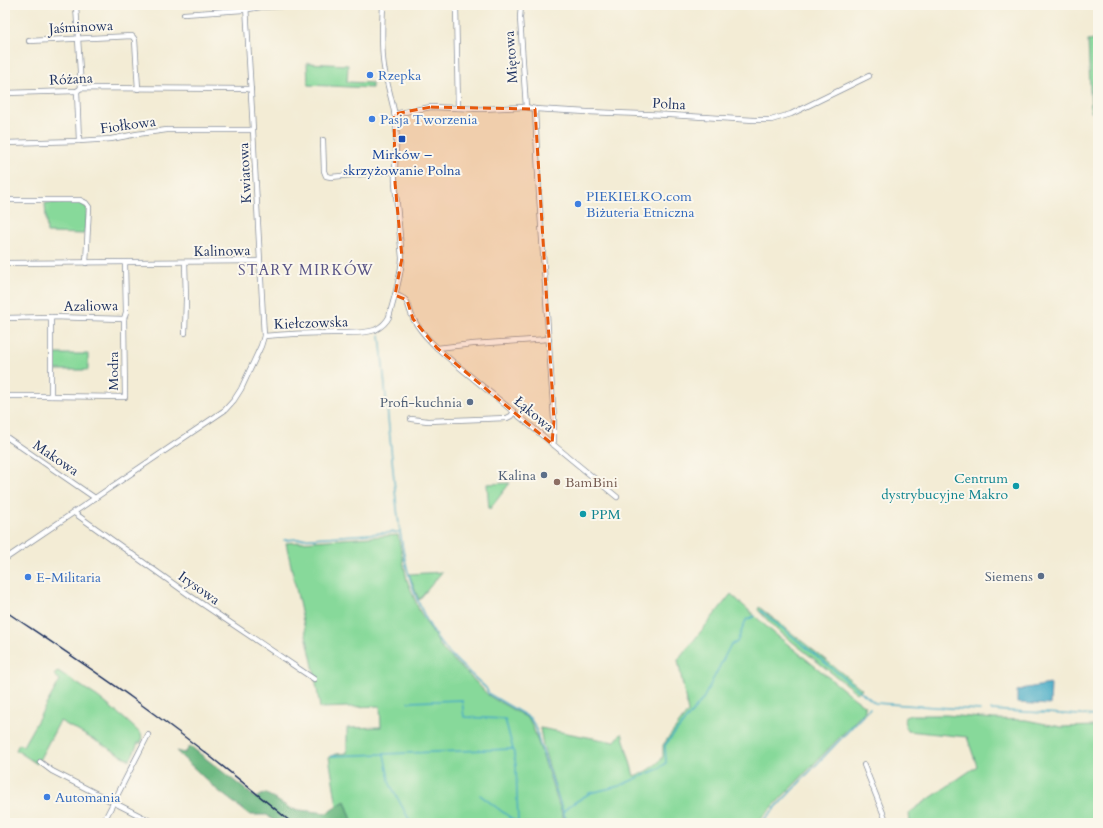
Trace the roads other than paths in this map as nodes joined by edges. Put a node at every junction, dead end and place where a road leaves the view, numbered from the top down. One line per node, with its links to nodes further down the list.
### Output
1 (76, 5): 8 (street)
2 (307, 5): 6 (street)
3 (383, 5): 18 (street, Kiełczowska)
4 (456, 5): 16 (street)
5 (520, 5): 15 (street, Miętowa)
6 (246, 7): 7 (street); 13 (street, Kwiatowa)
7 (184, 14)
8 (77, 38): 9 (street, Jaśminowa); 11 (street); 12 (street, Jaśminowa)
9 (29, 41)
10 (869, 76): 17 (street, Polna)
11 (79, 89): 12 (street, Różana); 14 (street, Różana); 21 (street)
12 (138, 89): 13 (street, Różana)
13 (251, 89): 19 (street, Kwiatowa)
14 (5, 93)
15 (526, 107): 16 (street, Polna); 17 (street, Polna)
16 (458, 108): 18 (street, Polna)
17 (535, 109): 36 (street)
18 (394, 114): 23 (street, Kiełczowska)
19 (253, 130): 21 (street, Fiołkowa); 25 (street, Kwiatowa)
20 (323, 140): 23 (street)
21 (79, 141): 22 (street, Fiołkowa)
22 (5, 143)
23 (394, 171): 30 (street, Kiełczowska)
24 (5, 200): 28 (street)
25 (260, 261): 26 (street, Kalinowa); 35 (street, Kwiatowa)
26 (185, 262): 29 (street, Kalinowa); 34 (street, Kalinowa)
27 (5, 263): 28 (street)
28 (86, 263): 29 (street)
29 (125, 263): 33 (street, Azaliowa)
30 (395, 295): 35 (street, Kiełczowska); 37 (street, Łąkowa)
31 (51, 317): 32 (street, Azaliowa); 33 (street, Azaliowa); 39 (street)
32 (5, 318)
33 (124, 319): 39 (street, Modra)
34 (185, 333)
35 (264, 336): 45 (street, Kiełczowska)
36 (549, 339): 37 (street); 43 (street)
37 (437, 348): 40 (street, Łąkowa)
38 (5, 396): 39 (street, Modra)
39 (52, 396)
40 (514, 412): 41 (street); 43 (street, Łąkowa)
41 (411, 419)
42 (5, 436): 45 (street, Makowa)
43 (552, 444): 44 (street, Łąkowa)
44 (617, 497)
45 (95, 498): 46 (street, Kiełczowska)
46 (73, 512): 47 (street, Kiełczowska); 48 (street, Irysowa)
47 (5, 559)
48 (314, 679)
49 (148, 735): 52 (street)
50 (40, 762): 52 (street)
51 (864, 765): 55 (street)
52 (113, 802): 53 (street); 54 (street)
53 (103, 823)
54 (154, 823)
55 (887, 823)

